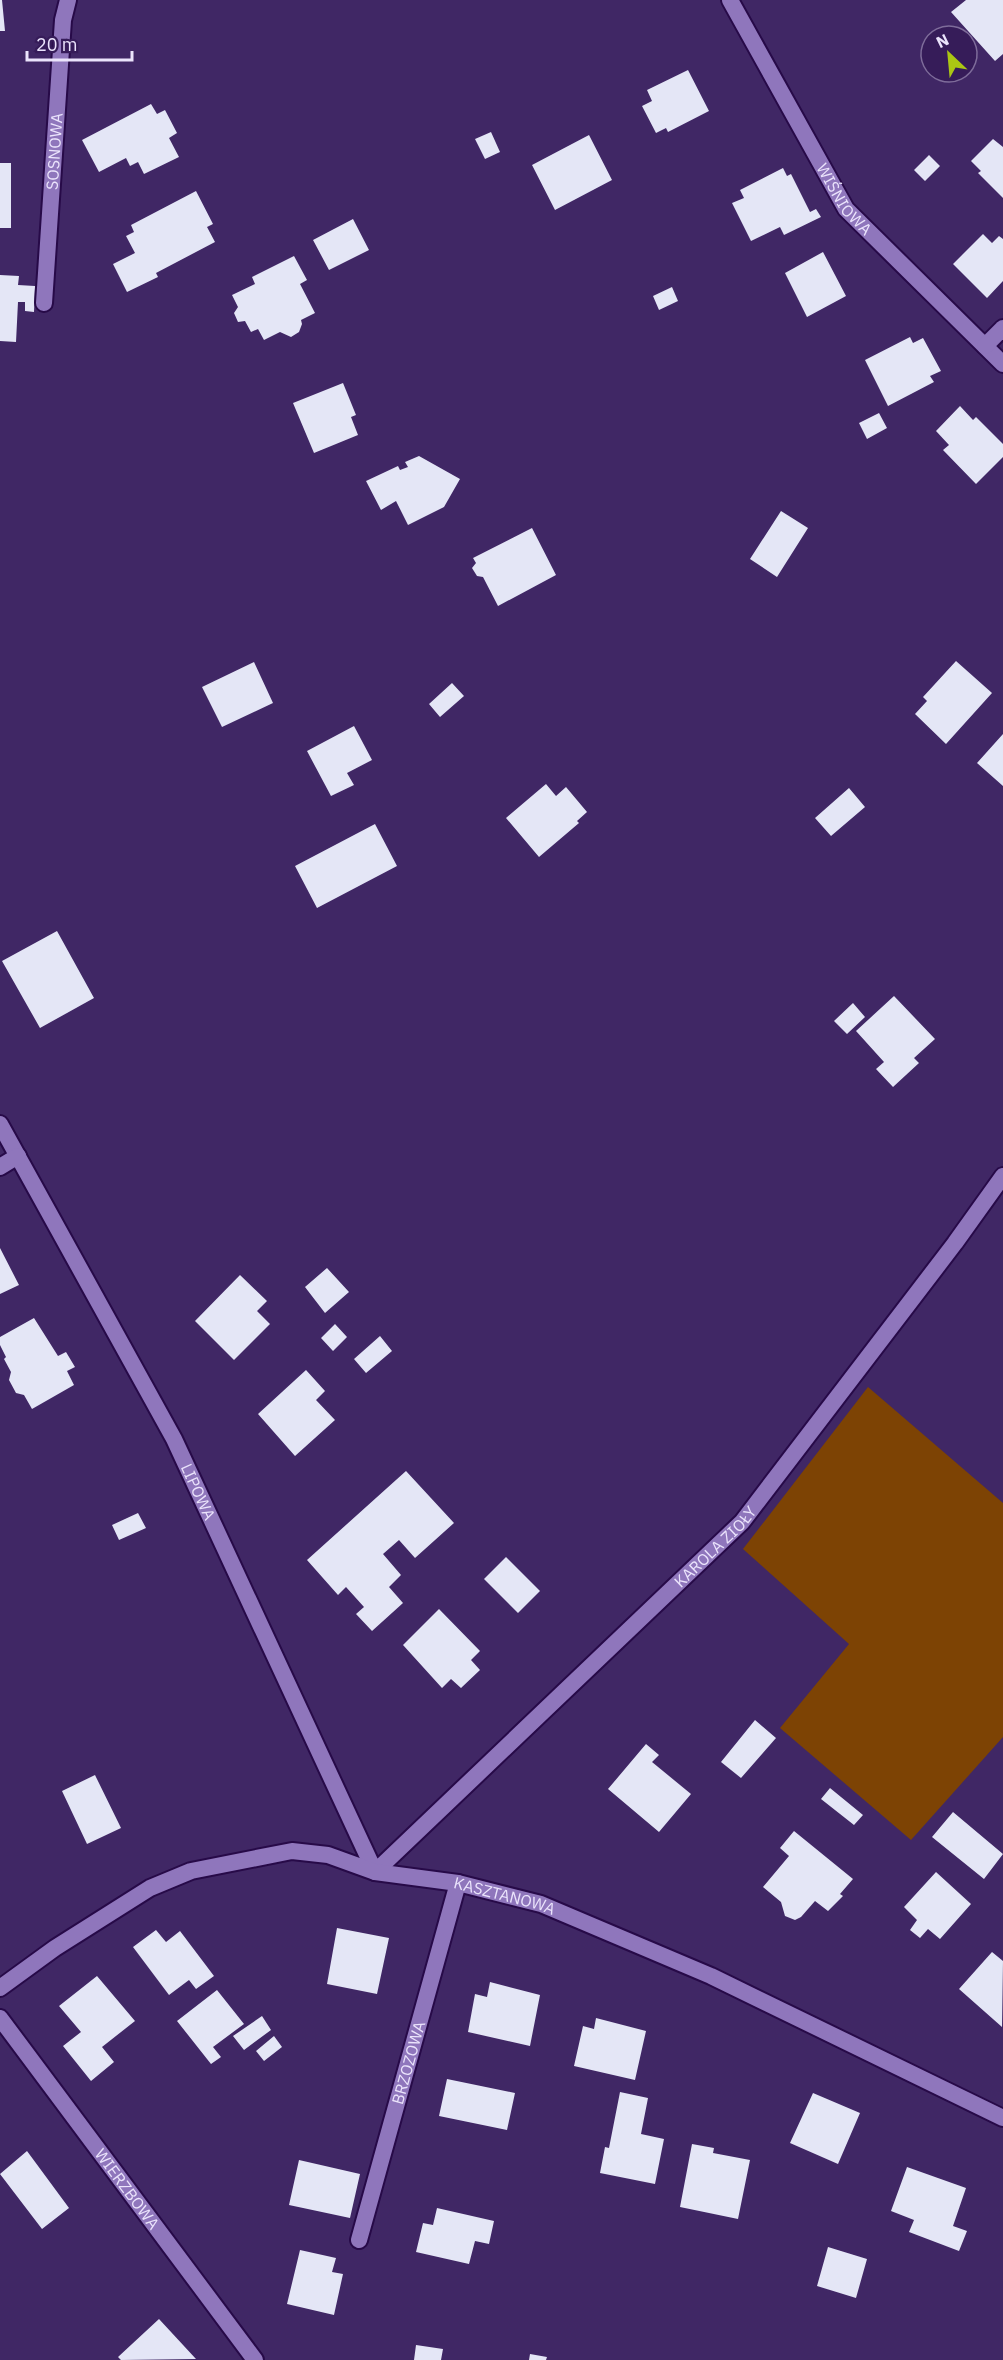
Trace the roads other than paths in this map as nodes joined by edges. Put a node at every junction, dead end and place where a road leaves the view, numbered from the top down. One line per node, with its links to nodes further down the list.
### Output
1 (68, 0): 3 (street, SOSNOWA)
2 (730, 0): 5 (street, WIŚNIOWA)
3 (44, 303)
4 (1003, 328): 5 (street)
5 (985, 346): 6 (street, WIŚNIOWA)
6 (1003, 364)
7 (0, 1124): 8 (street, LIPOWA)
8 (18, 1156): 9 (street); 11 (street, LIPOWA)
9 (0, 1167)
10 (1003, 1176): 11 (street, KAROLA ZIOŁY)
11 (375, 1872): 12 (street, KASZTANOWA); 13 (street, KASZTANOWA)
12 (458, 1883): 15 (street, KASZTANOWA); 16 (street, BRZOZOWA)
13 (0, 1988)
14 (0, 2018): 17 (street, WIERZBOWA)
15 (1003, 2118)
16 (359, 2240)
17 (255, 2360)

